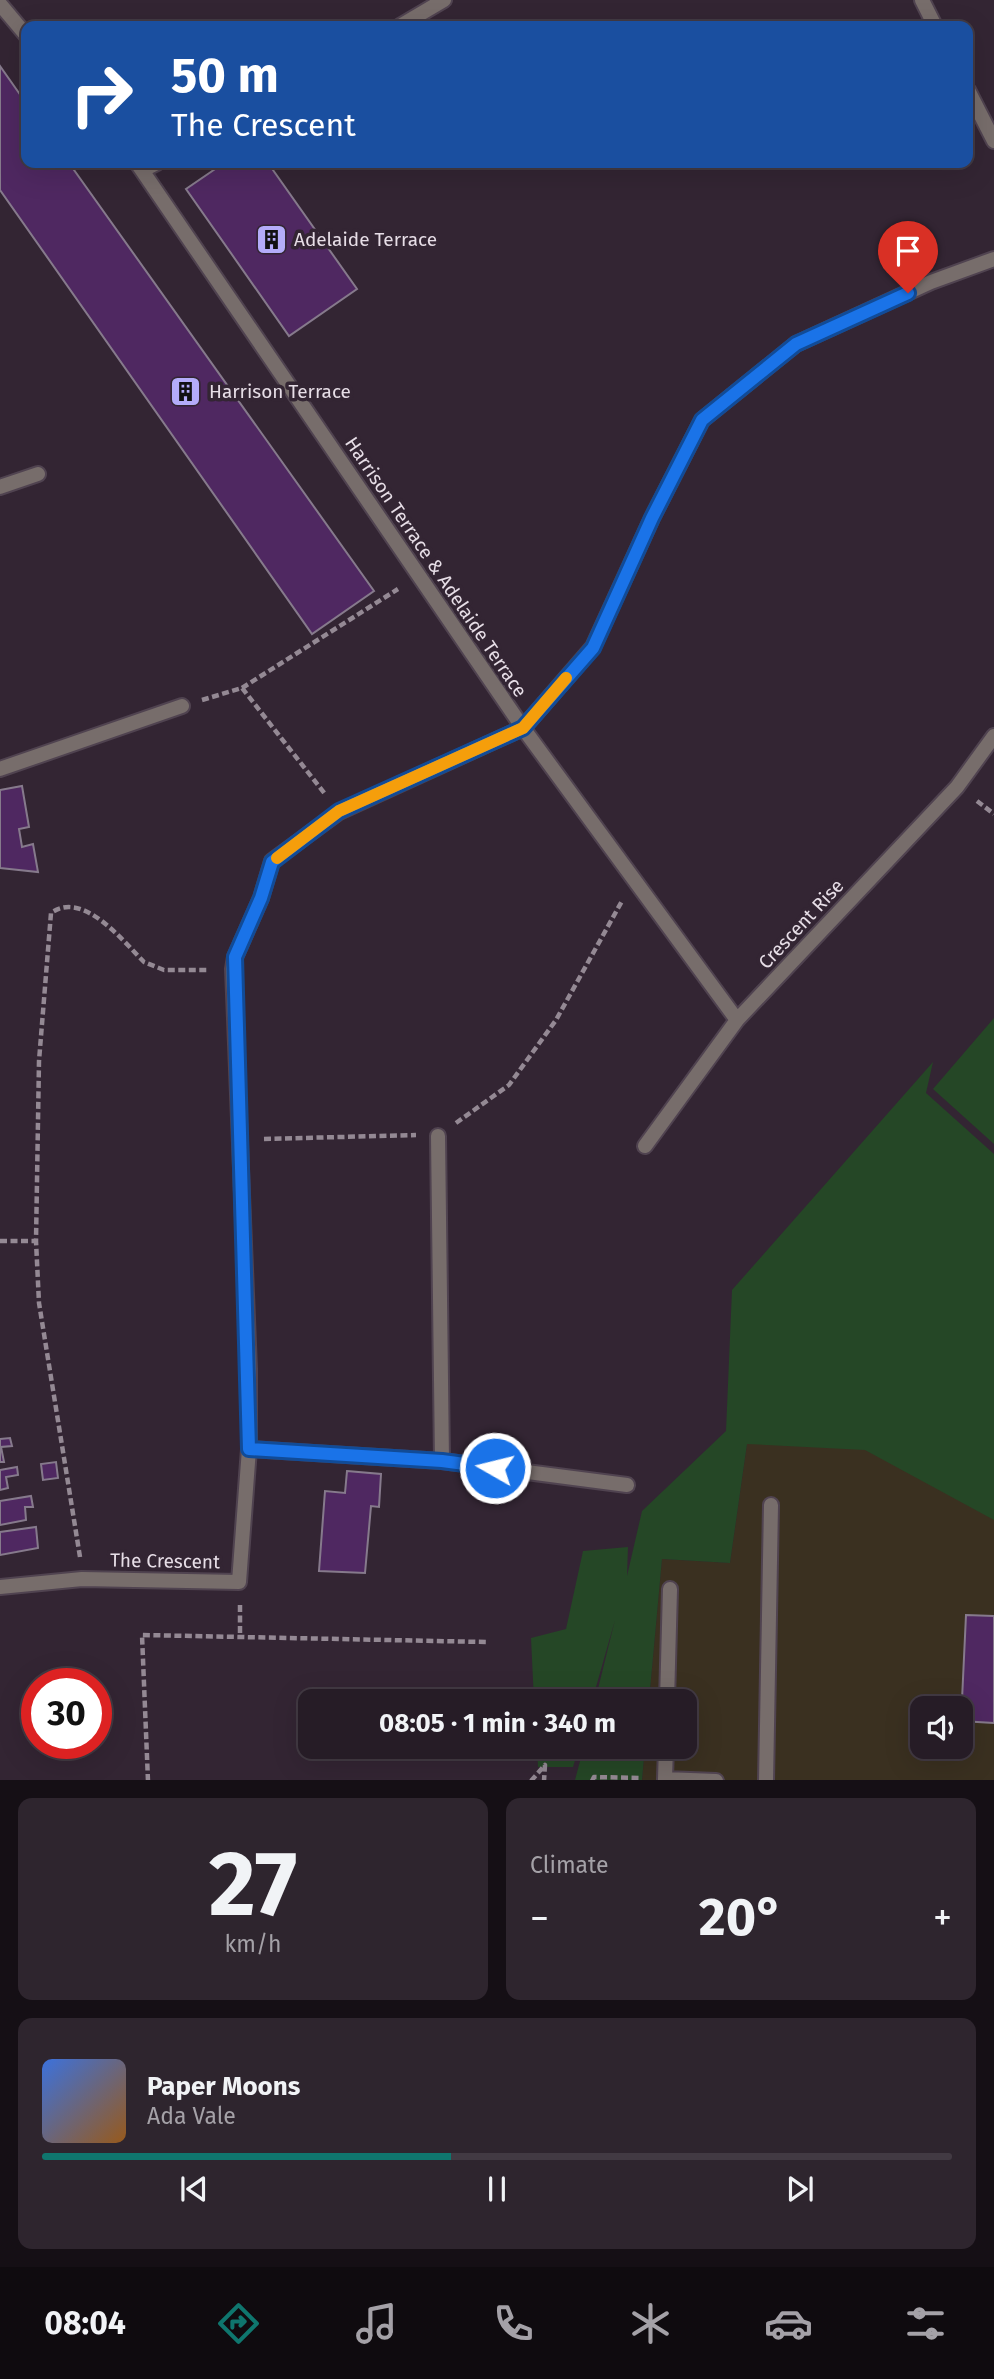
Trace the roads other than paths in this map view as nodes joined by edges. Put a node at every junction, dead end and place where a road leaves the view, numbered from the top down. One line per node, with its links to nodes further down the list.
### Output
1 (444, 0): 4 (street)
2 (922, 0): 5 (street)
3 (0, 4): 6 (street)
4 (408, 21)
5 (932, 21)
6 (21, 29)
7 (973, 100): 8 (street)
8 (994, 141)
9 (141, 168): 14 (street, Harrison Terrace & Adelaide Terrace)
10 (994, 259): 14 (street)
11 (38, 474): 12 (street)
12 (0, 487)
13 (182, 706): 16 (street)
14 (523, 728): 17 (street, Harrison Terrace & Adelaide Terrace); 20 (street, The Crescent)
15 (994, 736): 17 (street, Crescent Rise)
16 (0, 769)
17 (737, 1020): 19 (street, Crescent Rise)
18 (438, 1136): 21 (street)
19 (645, 1146)
20 (249, 1449): 21 (street); 24 (street, The Crescent)
21 (442, 1461): 22 (street)
22 (627, 1485)
23 (771, 1505): 29 (street)
24 (0, 1587)
25 (670, 1589): 26 (street)
26 (667, 1689)
27 (666, 1759): 28 (street)
28 (716, 1780)
29 (766, 1780)

